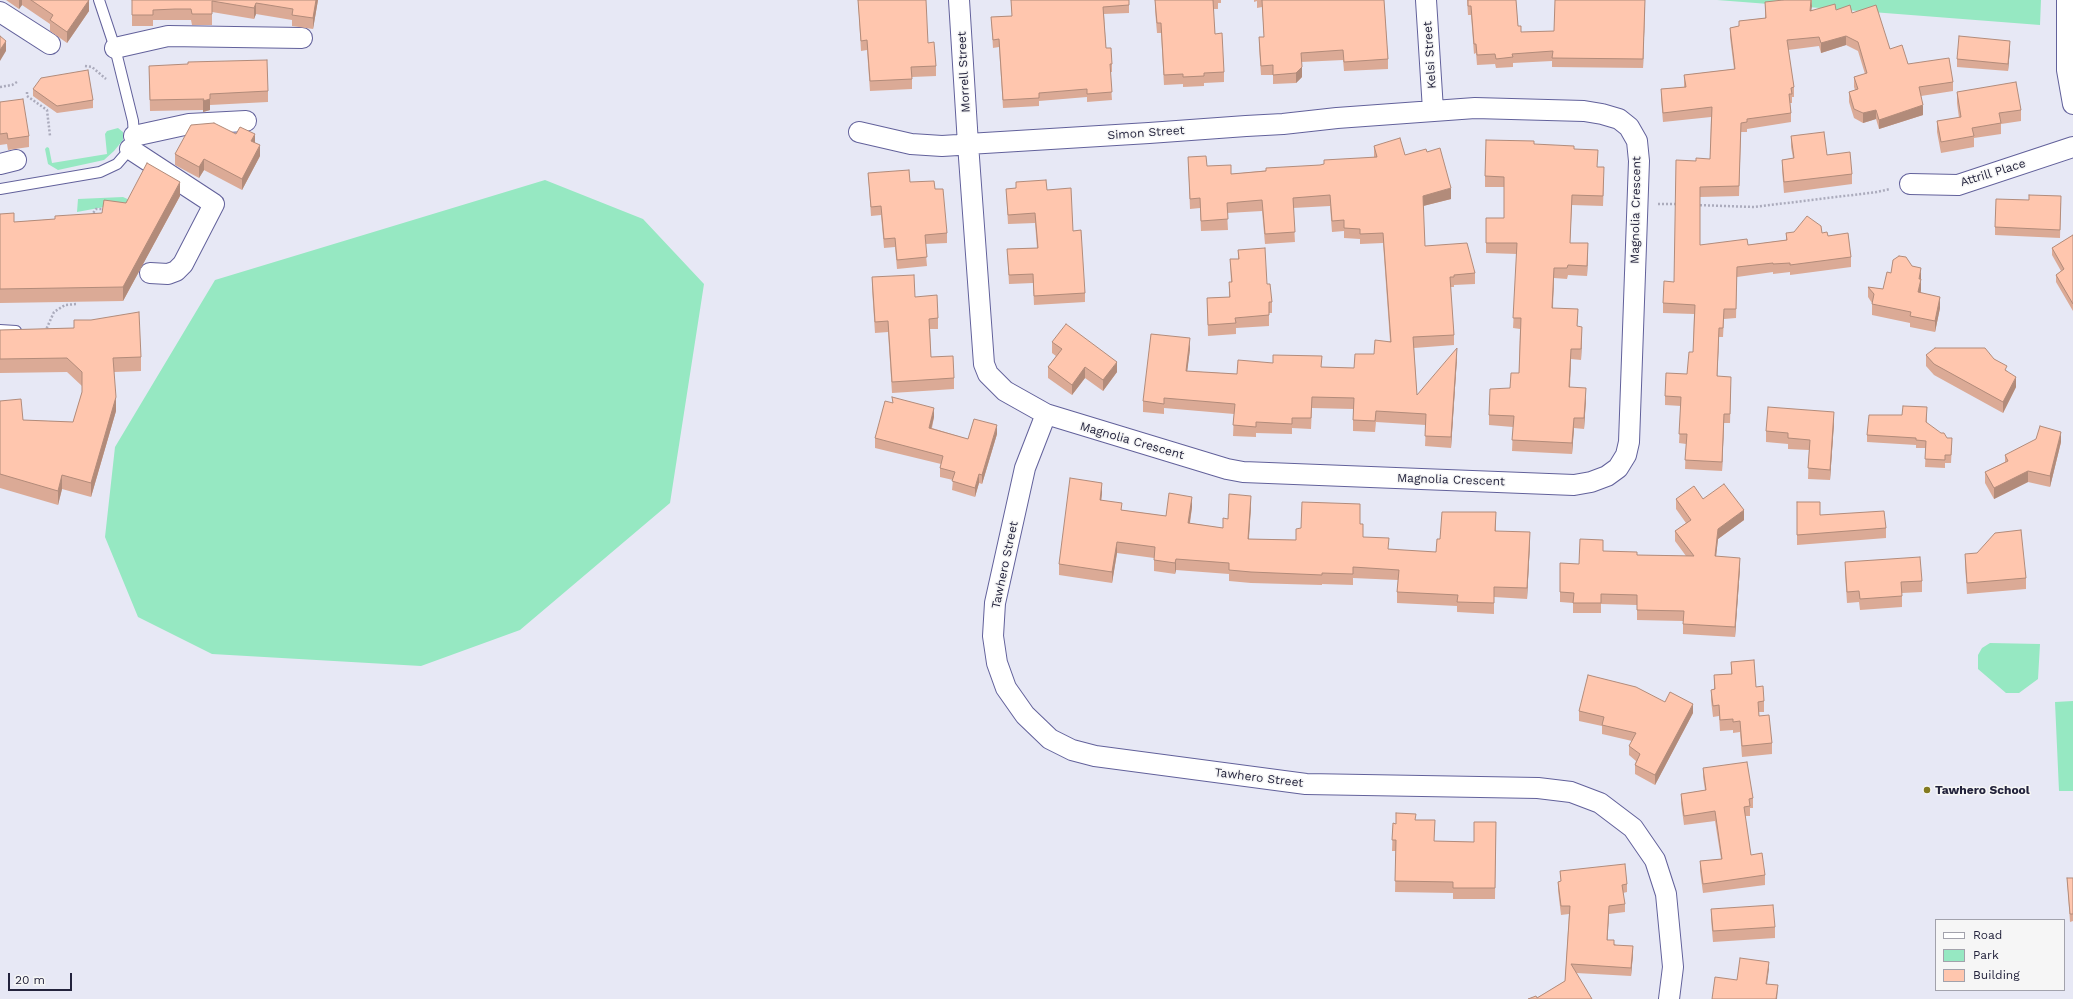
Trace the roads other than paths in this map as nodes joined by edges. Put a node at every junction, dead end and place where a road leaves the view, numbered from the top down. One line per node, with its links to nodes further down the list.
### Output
1 (99, 0): 8 (lane)
2 (959, 0): 14 (street, Morrell Street)
3 (1426, 0): 10 (street, Kelsi Street)
4 (2067, 0): 9 (street)
5 (0, 12): 7 (street)
6 (302, 38): 8 (street)
7 (50, 44)
8 (115, 48): 13 (lane)
9 (2073, 104)
10 (1433, 110): 14 (street, Simon Street); 21 (street, Magnolia Crescent)
11 (246, 121): 13 (street)
12 (859, 132): 14 (street, Simon Street)
13 (132, 143): 17 (lane); 18 (street)
14 (968, 144): 21 (street, Magnolia Crescent)
15 (2073, 147): 16 (street, Attrill Place)
16 (1910, 184)
17 (0, 189)
18 (150, 273)
19 (0, 330): 20 (lane)
20 (45, 334)
21 (1046, 414): 22 (street, Tawhero Street)
22 (1669, 999)

